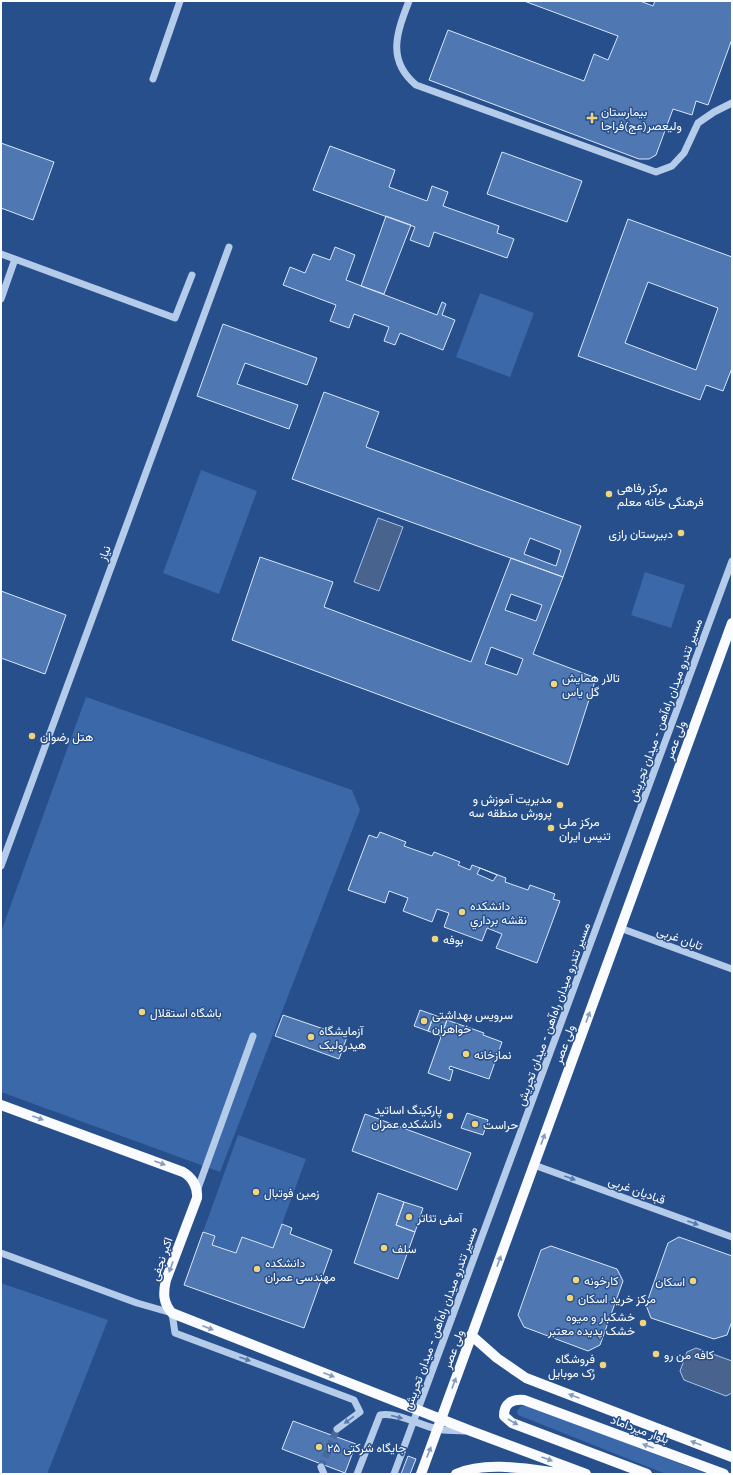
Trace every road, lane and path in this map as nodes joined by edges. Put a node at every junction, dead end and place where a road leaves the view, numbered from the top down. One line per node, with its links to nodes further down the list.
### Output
1 (180, 1): 3 (street)
2 (409, 1): 4 (street)
3 (153, 79)
4 (732, 103)
5 (228, 247): 12 (street, نیاز)
6 (1, 254): 7 (street)
7 (16, 259): 8 (street); 9 (street)
8 (192, 275)
9 (1, 298)
10 (732, 561): 23 (street, مسیر تندرو میدان راه‌آهن - میدان تجریش)
11 (732, 623): 13 (main road, ولی عصر)
12 (1, 866)
13 (620, 928): 14 (street, تابان غربی); 17 (main road, ولی عصر, one-way to 13)
14 (732, 969)
15 (253, 1036): 18 (street)
16 (1, 1105): 18 (main road, one-way to 18)
17 (534, 1165): 19 (street, قبادیان غربی, one-way to 19); 22 (main road, ولی عصر, one-way to 17)
18 (197, 1191): 21 (main road, اکبر نجفی, one-way to 21)
19 (732, 1237)
20 (1, 1253): 21 (street)
21 (172, 1314): 23 (main road, one-way to 23); 26 (street, one-way to 26)
22 (471, 1335): 25 (main road, ولی عصر, one-way to 22); 27 (main road, one-way to 22)
23 (418, 1410): 24 (street, مسیر تندرو میدان راه‌آهن - میدان تجریش); 25 (main road)
24 (413, 1421): 25 (street); 28 (street, one-way to 24); 29 (street, مسیر تندرو میدان راه‌آهن - میدان تجریش)
25 (439, 1424): 30 (main road, ولی عصر, one-way to 25); 33 (main road, one-way to 33)
26 (337, 1429)
27 (732, 1457)
28 (357, 1474)
29 (394, 1474)
30 (421, 1474)
31 (456, 1474): 32 (main road)
32 (567, 1474)
33 (586, 1474)
34 (647, 1474): 35 (main road, بلوار میرداماد, one-way to 34)
35 (724, 1474)

